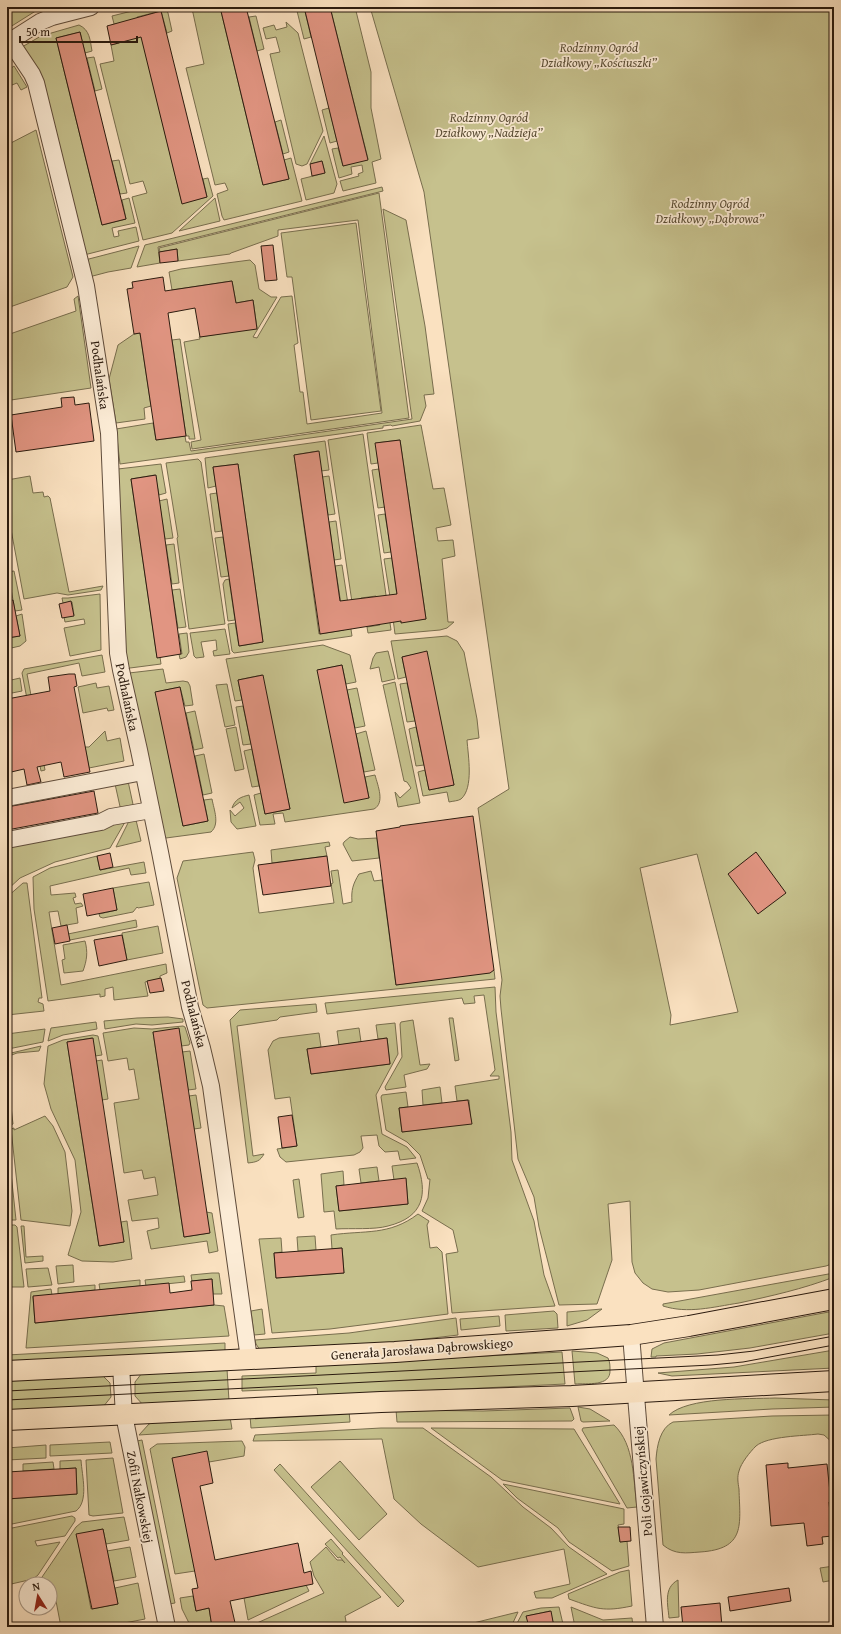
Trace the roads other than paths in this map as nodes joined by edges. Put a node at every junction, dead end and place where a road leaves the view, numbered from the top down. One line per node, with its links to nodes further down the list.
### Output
1 (91, 7): 2 (street)
2 (8, 42): 3 (street, Podhalańska)
3 (143, 772): 4 (street); 5 (street, Podhalańska)
4 (7, 798)
5 (151, 810): 6 (street); 9 (street, Podhalańska)
6 (7, 840)
7 (834, 1299): 8 (main road, Generała Jarosława Dąbrowskiego)
8 (631, 1335): 9 (main road, Generała Jarosława Dąbrowskiego); 13 (street, Poli Gojawiczyńskiej)
9 (249, 1359): 10 (main road, Generała Jarosława Dąbrowskiego)
10 (121, 1366): 11 (main road, Generała Jarosława Dąbrowskiego); 14 (street, Zofii Nałkowskiej)
11 (7, 1371)
12 (834, 1381): 13 (main road)
13 (635, 1392): 14 (main road); 17 (street, Poli Gojawiczyńskiej)
14 (124, 1415): 15 (main road); 16 (street, Zofii Nałkowskiej)
15 (7, 1420)
16 (167, 1627)
17 (655, 1627)

